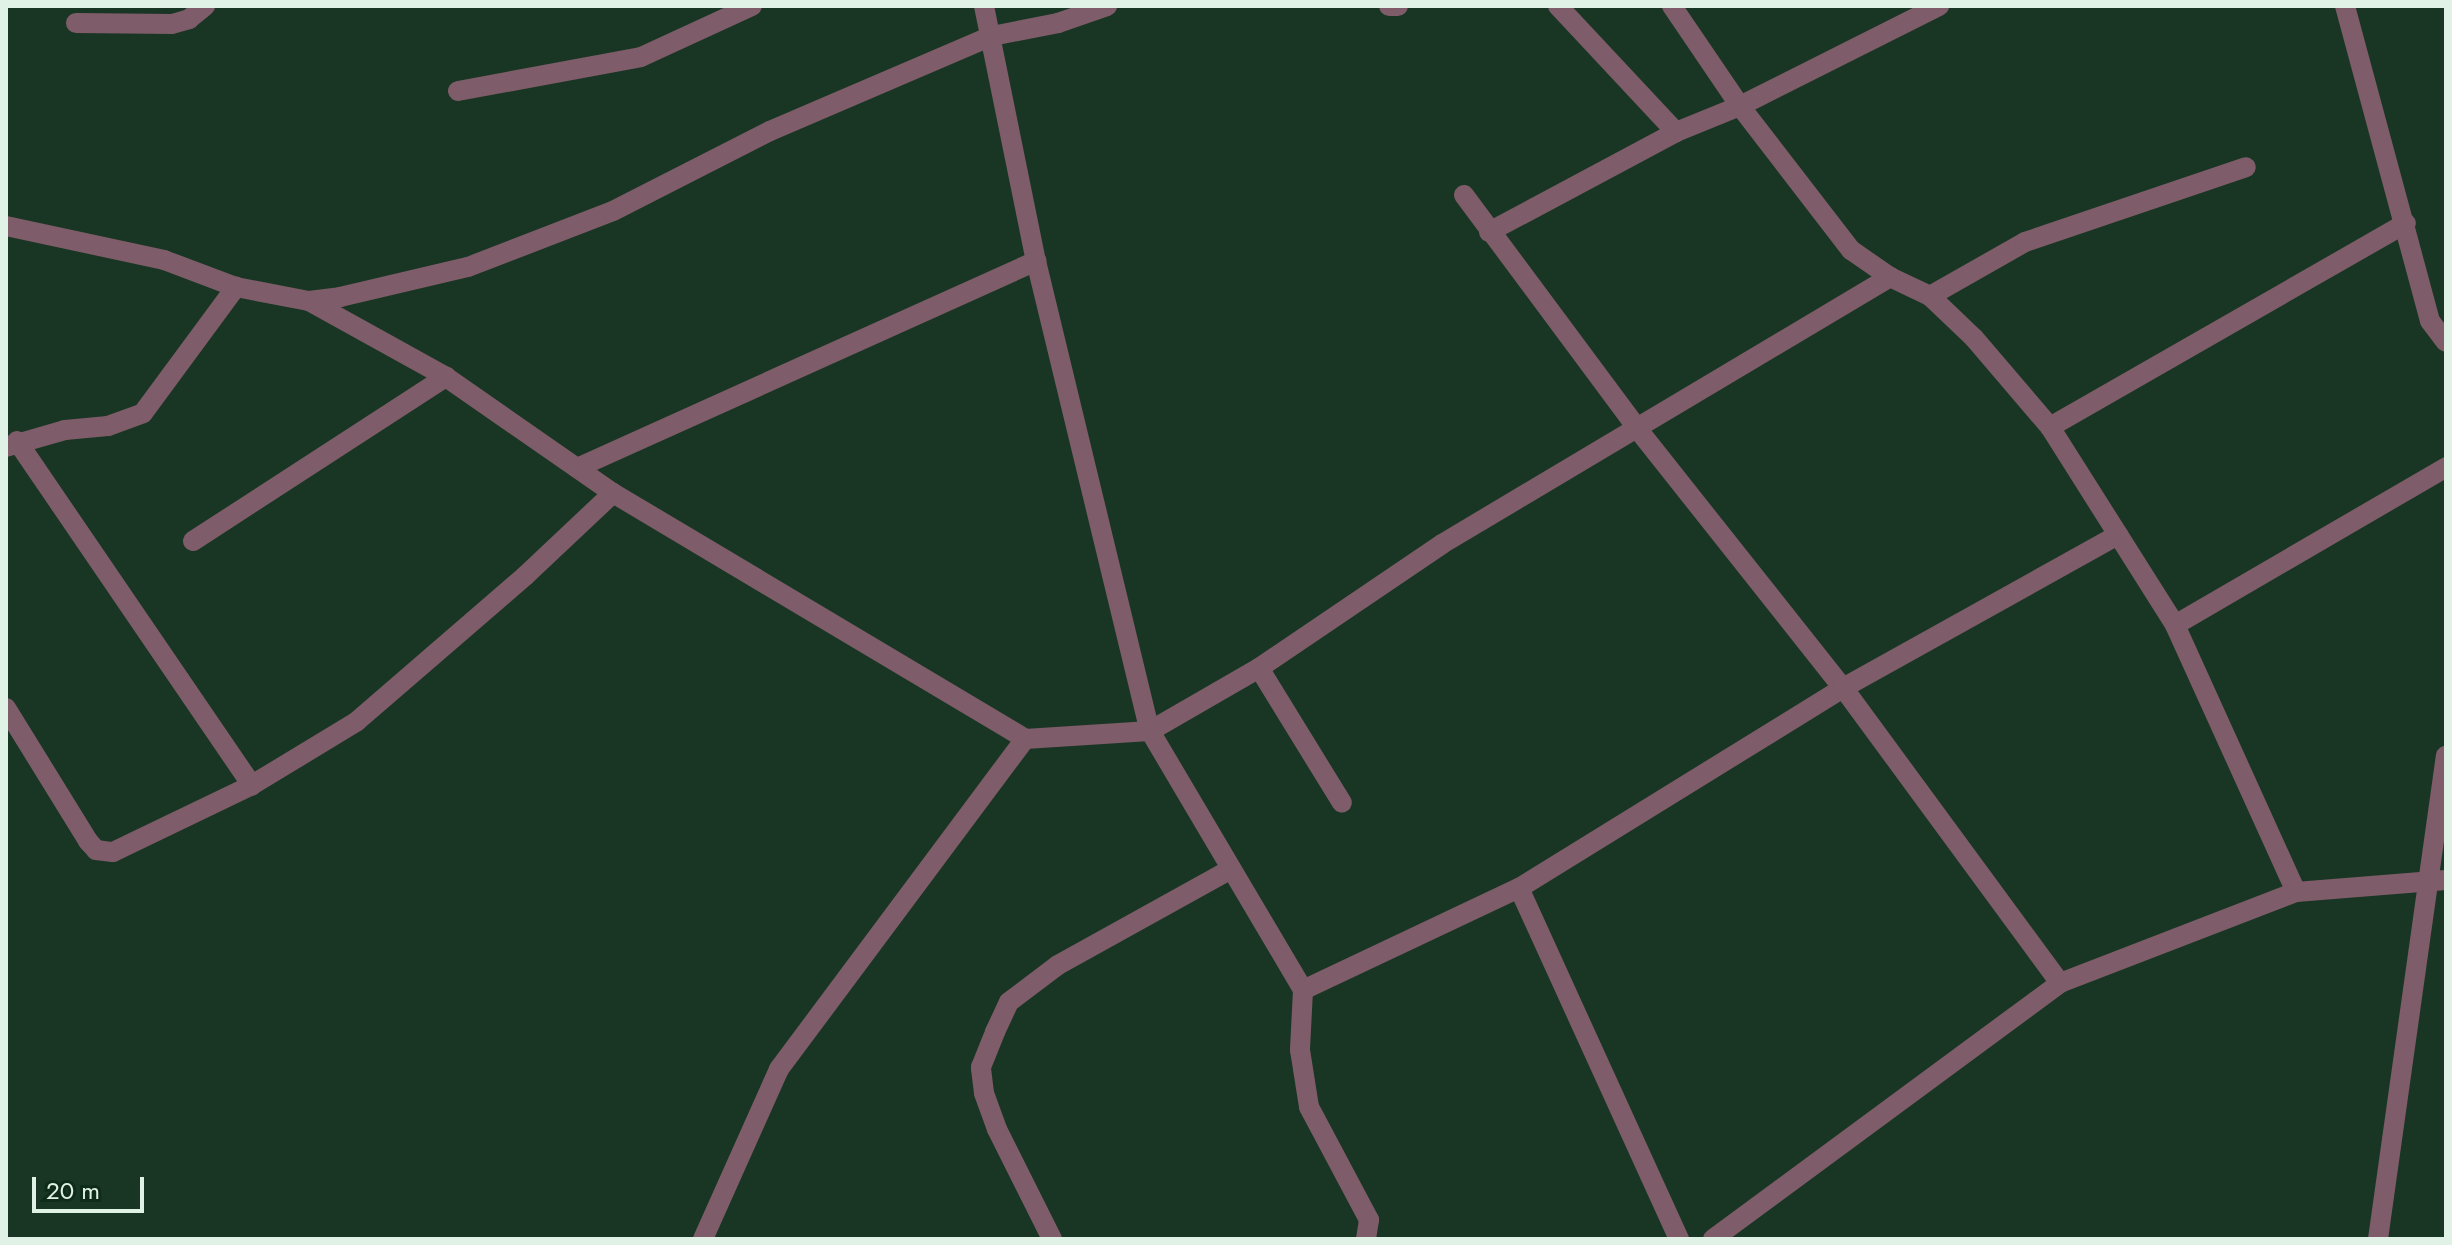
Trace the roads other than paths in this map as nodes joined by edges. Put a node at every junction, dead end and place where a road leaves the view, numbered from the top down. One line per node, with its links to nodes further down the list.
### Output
1 (205, 6): 11 (street)
2 (752, 6): 13 (street)
3 (984, 6): 12 (street)
4 (1107, 6): 12 (street)
5 (1389, 6): 6 (street)
6 (1398, 6)
7 (1558, 6): 15 (street)
8 (1672, 6): 14 (street)
9 (1939, 6): 14 (street)
10 (2345, 6): 18 (street)
11 (76, 23)
12 (992, 36): 21 (street); 25 (street)
13 (458, 91)
14 (1740, 106): 15 (street); 22 (street)
15 (1676, 132): 20 (street)
16 (2246, 167): 24 (street)
17 (1464, 195): 20 (street)
18 (2406, 223): 26 (street); 29 (street)
19 (6, 226): 23 (street)
20 (1489, 232): 28 (street)
21 (1036, 261): 32 (street); 40 (street)
22 (1890, 277): 24 (street); 28 (street)
23 (236, 287): 25 (street); 30 (street)
24 (1930, 296): 29 (street)
25 (309, 301): 27 (street)
26 (2446, 342)
27 (446, 377): 32 (street); 35 (street)
28 (1636, 427): 37 (street); 38 (street)
29 (2050, 427): 34 (street)
30 (11, 444): 43 (street)
31 (2446, 467): 36 (street)
32 (577, 468): 33 (street)
33 (613, 493): 41 (street); 43 (street)
34 (2118, 535): 36 (street); 38 (street)
35 (193, 541)
36 (2175, 625): 48 (street)
37 (1259, 668): 40 (street); 44 (street)
38 (1843, 688): 47 (street); 49 (street)
39 (6, 708): 43 (street)
40 (1150, 731): 41 (street); 45 (street)
41 (1025, 739): 51 (street)
42 (2446, 756): 46 (street)
43 (252, 785)
44 (1342, 803)
45 (1231, 869): 50 (street); 52 (street)
46 (2437, 881): 48 (street); 56 (street)
47 (1519, 888): 50 (street); 54 (street)
48 (2296, 892): 49 (street)
49 (2060, 983): 55 (street)
50 (1303, 990): 53 (street)
51 (703, 1239)
52 (1052, 1239)
53 (1366, 1239)
54 (1679, 1239)
55 (1713, 1239)
56 (2378, 1239)

